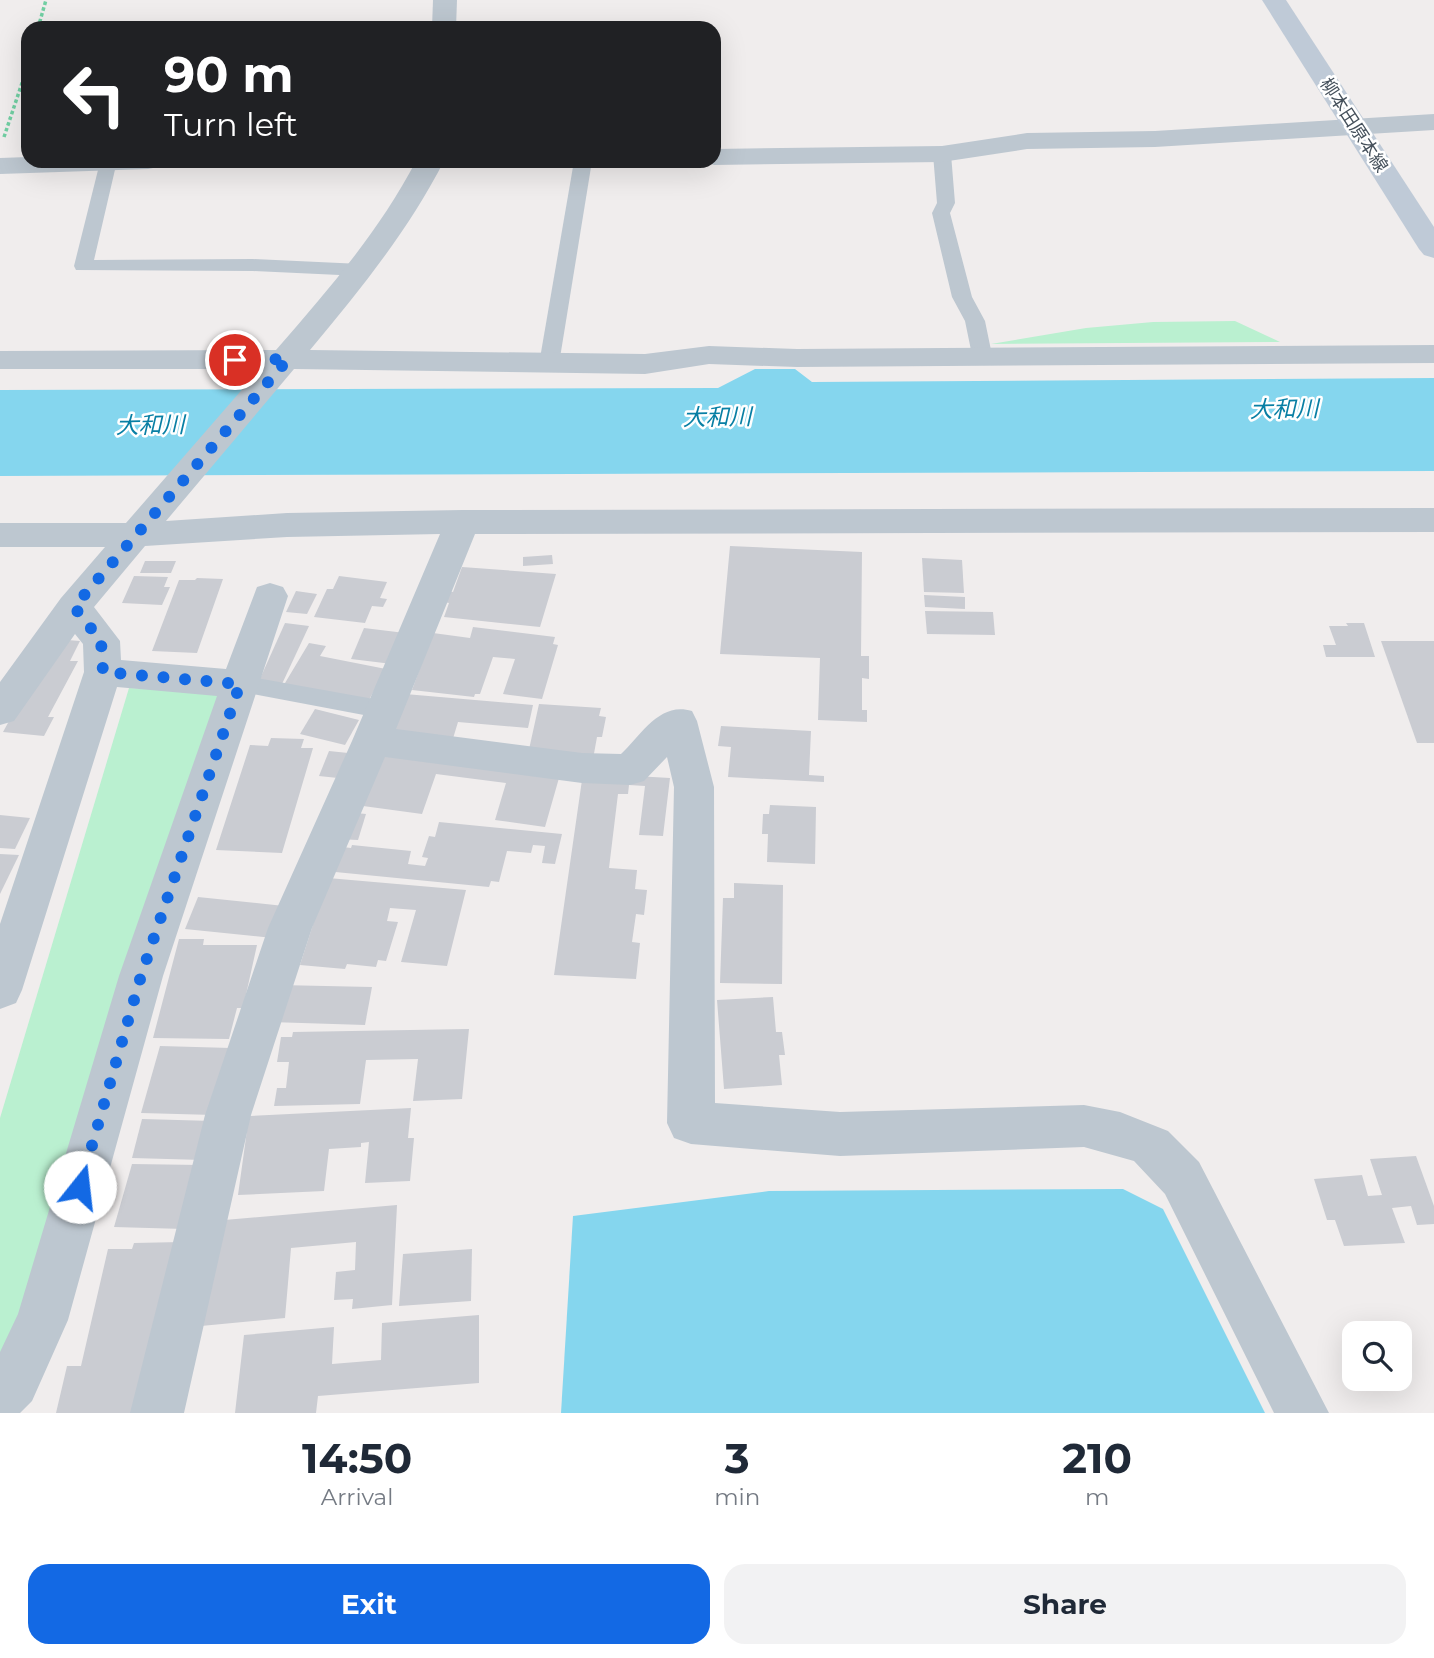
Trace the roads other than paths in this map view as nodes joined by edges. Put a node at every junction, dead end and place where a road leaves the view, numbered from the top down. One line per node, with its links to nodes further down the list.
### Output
1 (445, 0): 3 (street)
2 (1274, 0): 5 (main road, 柳本田原本線)
3 (444, 21)
4 (1434, 122): 5 (street)
5 (1356, 128): 6 (street); 13 (main road, 柳本田原本線)
6 (942, 153): 7 (street); 16 (lane)
7 (721, 157)
8 (21, 165): 9 (street)
9 (0, 166)
10 (108, 168): 14 (lane)
11 (426, 168): 14 (street)
12 (582, 168): 18 (lane)
13 (1434, 249)
14 (361, 270): 19 (street)
15 (1434, 354): 16 (street)
16 (982, 355): 18 (street)
17 (0, 360): 19 (street)
18 (549, 364): 19 (street)
19 (280, 367): 22 (street)
20 (1434, 520): 21 (street)
21 (462, 522): 22 (street); 29 (street)
22 (146, 524): 23 (street); 25 (street)
23 (0, 536)
24 (270, 596): 27 (street)
25 (74, 607): 26 (street); 28 (street)
26 (103, 672): 27 (street); 30 (street)
27 (240, 684): 29 (lane); 31 (street)
28 (0, 711)
29 (379, 726): 32 (street); 33 (street)
30 (0, 990)
31 (0, 1396)
32 (157, 1413)
33 (1302, 1413)

